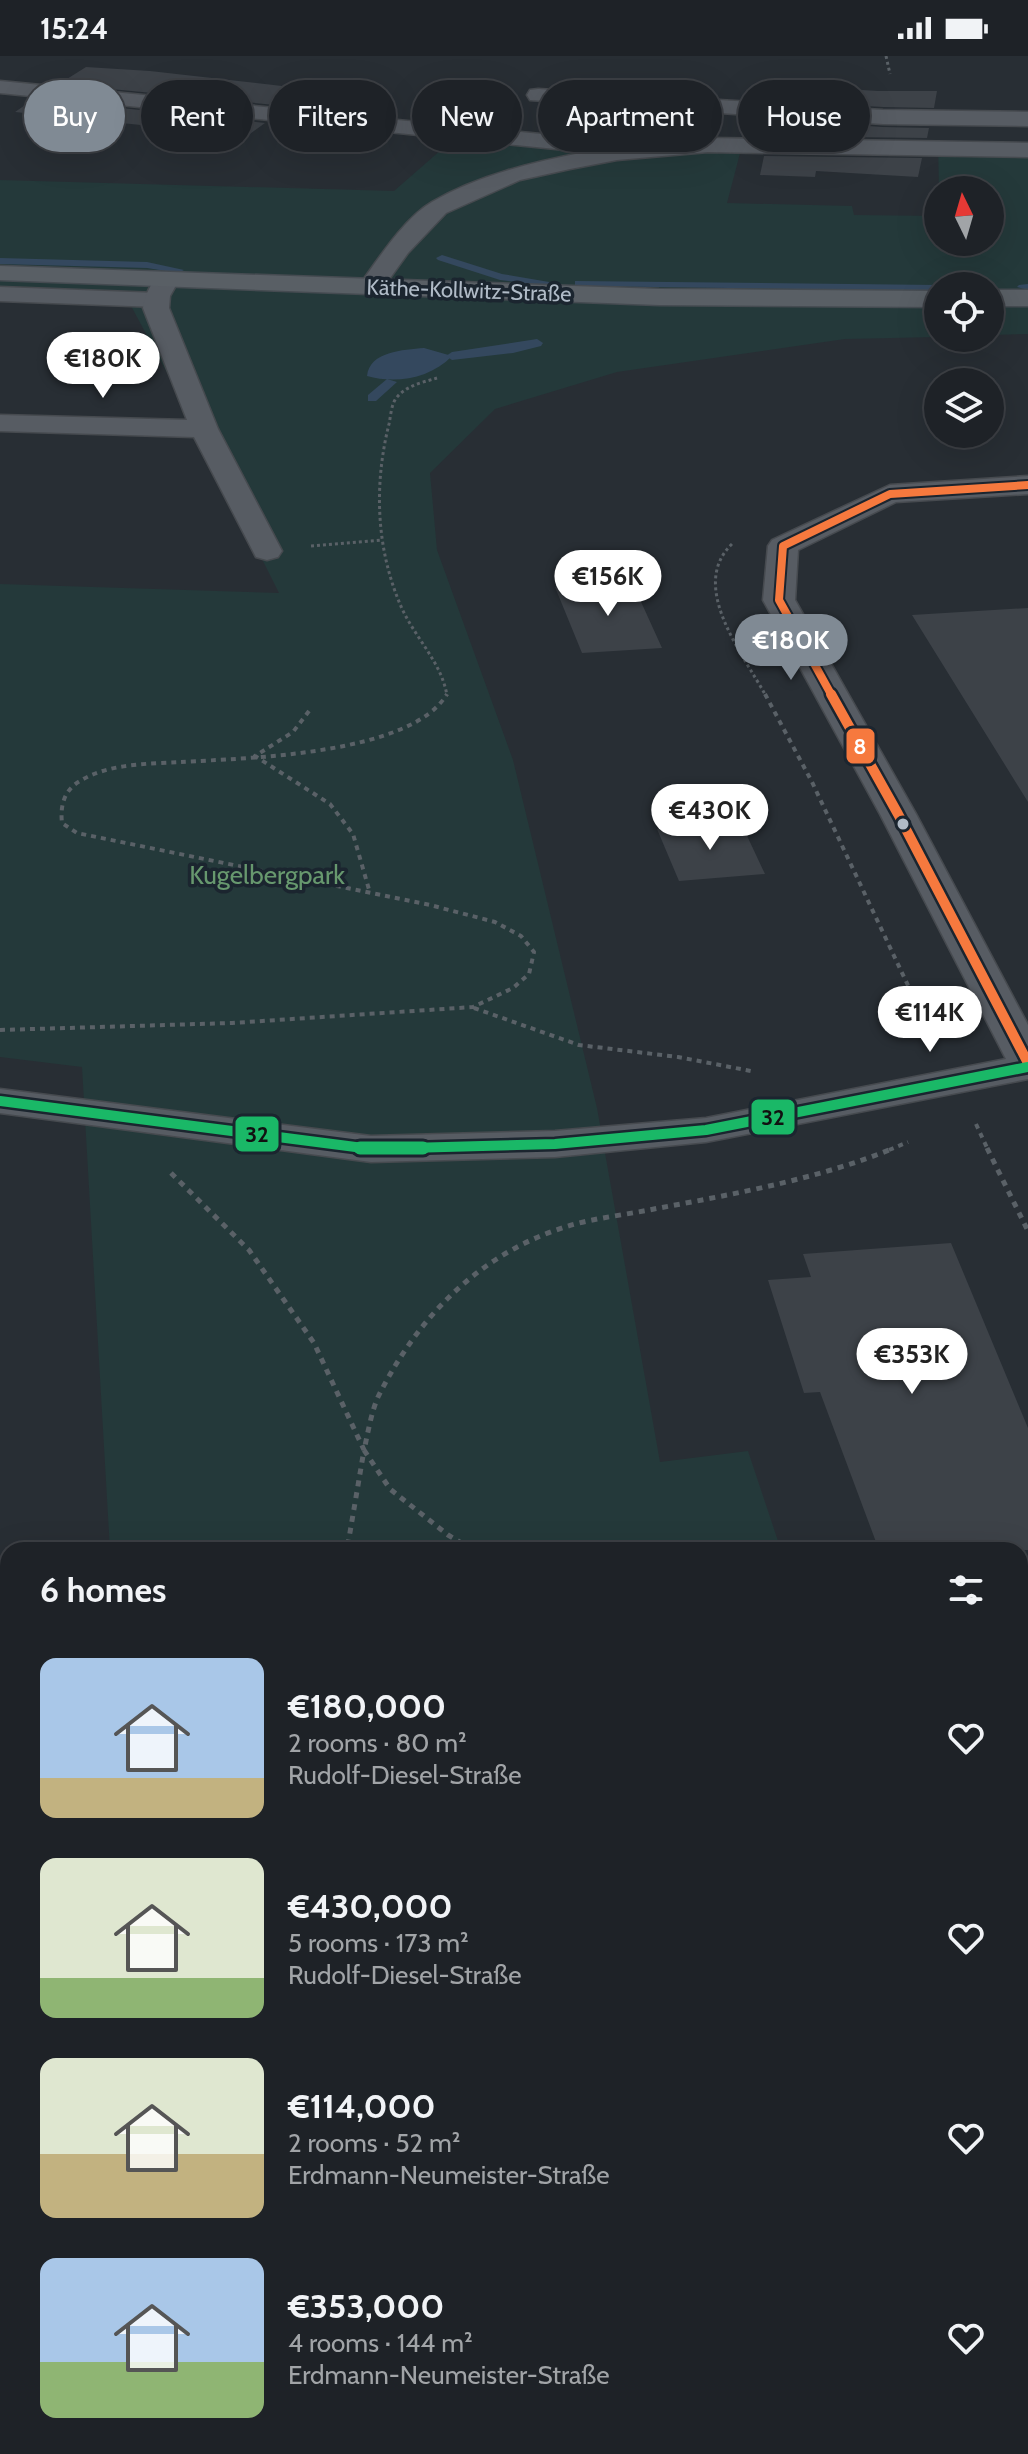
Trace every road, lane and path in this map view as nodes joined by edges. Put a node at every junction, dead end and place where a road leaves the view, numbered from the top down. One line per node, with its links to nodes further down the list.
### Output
1 (0, 87): 5 (street)
2 (722, 107): 3 (street)
3 (1028, 119)
4 (1028, 150): 5 (street)
5 (617, 153): 7 (street)
6 (0, 273): 8 (main road, Käthe-Kollwitz-Straße)
7 (371, 287): 8 (main road, Käthe-Kollwitz-Straße); 12 (main road, Käthe-Kollwitz-Straße)
8 (162, 290): 9 (lane); 15 (street)
9 (0, 294)
10 (1004, 298): 11 (main road)
11 (1028, 298)
12 (924, 299)
13 (437, 378): 17 (path)
14 (0, 423): 15 (street)
15 (204, 429): 20 (street)
16 (1028, 485): 28 (street)
17 (382, 540): 19 (path); 22 (path)
18 (733, 543): 26 (path)
19 (301, 547)
20 (267, 551)
21 (309, 711): 22 (path)
22 (255, 756): 23 (path); 23 (path)
23 (370, 893): 24 (path)
24 (473, 1007): 25 (path); 29 (path)
25 (0, 1030)
26 (929, 1030): 27 (path); 30 (path)
27 (918, 1040)
28 (1028, 1065): 30 (street)
29 (763, 1073)
30 (955, 1082): 31 (street); 34 (path)
31 (0, 1101)
32 (920, 1138): 35 (path)
33 (166, 1168): 35 (path)
34 (1028, 1231)
35 (364, 1450): 36 (path); 37 (path)
36 (348, 1542)
37 (460, 1542)

